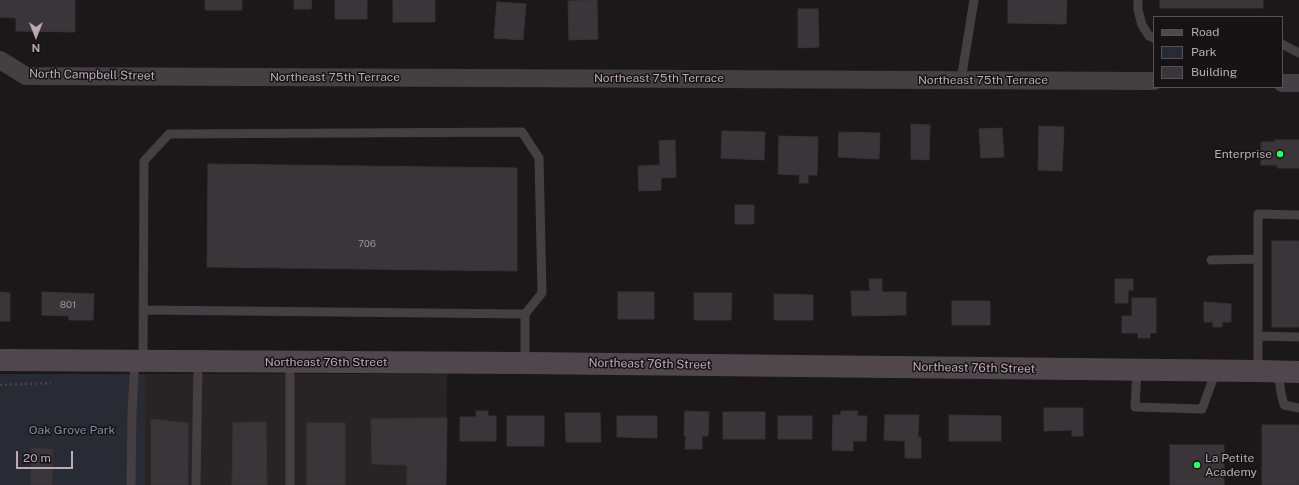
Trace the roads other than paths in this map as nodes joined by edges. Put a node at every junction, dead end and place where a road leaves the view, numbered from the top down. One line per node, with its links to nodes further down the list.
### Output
1 (974, 0): 8 (lane)
2 (1138, 0): 3 (lane)
3 (1153, 38)
4 (1283, 45): 5 (lane)
5 (1299, 53)
6 (0, 60): 7 (street, North Campbell Street)
7 (164, 76): 8 (street, Northeast 75th Terrace)
8 (961, 80): 9 (street, Northeast 75th Terrace)
9 (1153, 81)
10 (1283, 83): 11 (street)
11 (1299, 83)
12 (1299, 215): 14 (lane)
13 (1211, 260): 14 (lane)
14 (1258, 260): 17 (lane)
15 (143, 310): 16 (lane); 16 (lane); 20 (lane)
16 (525, 314): 23 (lane)
17 (1258, 336): 18 (lane); 26 (lane)
18 (1299, 337)
19 (0, 360): 20 (street, Northeast 76th Street)
20 (139, 360): 21 (street, Northeast 76th Street); 29 (lane)
21 (198, 361): 22 (street, Northeast 76th Street); 30 (lane)
22 (290, 361): 23 (street, Northeast 76th Street); 31 (lane)
23 (525, 363): 24 (street, Northeast 76th Street)
24 (1137, 370): 25 (street, Northeast 76th Street); 25 (lane)
25 (1216, 371): 26 (street, Northeast 76th Street)
26 (1268, 371): 27 (street, Northeast 76th Street); 28 (lane)
27 (1299, 372)
28 (1299, 408)
29 (131, 485)
30 (196, 485)
31 (290, 485)

